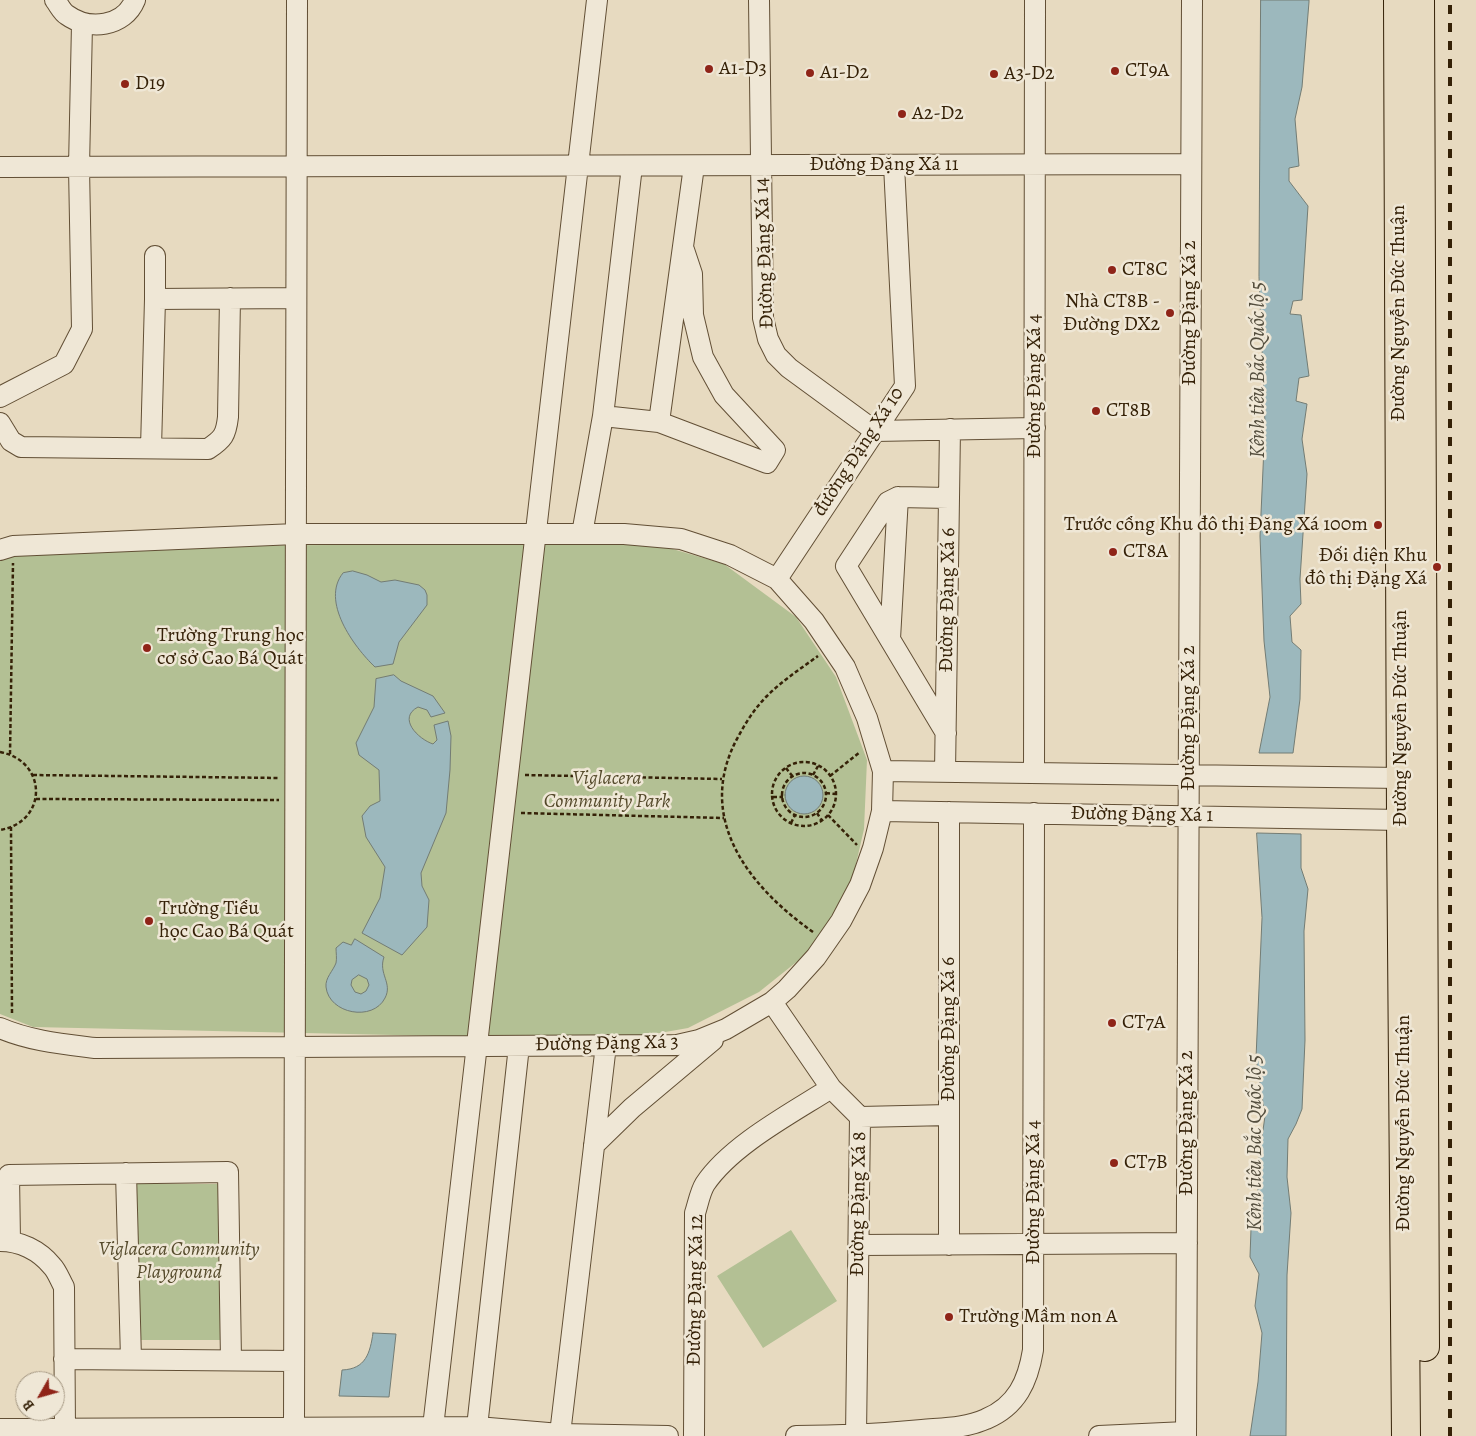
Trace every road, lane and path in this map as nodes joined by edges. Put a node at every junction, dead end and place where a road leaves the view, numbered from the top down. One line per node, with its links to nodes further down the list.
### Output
1 (55, 0): 10 (street)
2 (135, 0): 10 (street)
3 (297, 0): 14 (street)
4 (597, 0): 15 (street)
5 (759, 0): 18 (street, Đường Đặng Xá 14)
6 (1035, 0): 13 (street, Đường Đặng Xá 4)
7 (1192, 0): 11 (street, Đường Đặng Xá 2)
8 (1398, 0): 59 (highway, Đường Nguyễn Đức Thuận)
9 (1420, 0): 59 (highway, Đường Nguyễn Đức Thuận)
10 (82, 24): 20 (street)
11 (1191, 164): 13 (street, Đường Đặng Xá 11); 55 (street, Đường Đặng Xá 2)
12 (894, 165): 13 (street, Đường Đặng Xá 11); 18 (street, Đường Đặng Xá 11); 32 (street, đường Đặng Xá 10)
13 (1035, 165): 30 (street, Đường Đặng Xá 4)
14 (296, 166): 15 (street, Đường Đặng Xá 11); 20 (street, Đường Đặng Xá 11); 24 (street)
15 (578, 166): 16 (street, Đường Đặng Xá 11); 37 (street)
16 (632, 166): 17 (street, Đường Đặng Xá 11); 27 (street)
17 (694, 166): 18 (street, Đường Đặng Xá 11); 21 (street)
18 (762, 166): 32 (street, Đường Đặng Xá 14)
19 (0, 167): 20 (street, Đường Đặng Xá 11)
20 (79, 167): 26 (street)
21 (684, 250): 28 (street); 28 (street)
22 (155, 256): 25 (street)
23 (230, 298): 24 (street); 25 (street); 33 (street)
24 (296, 298): 36 (street)
25 (155, 299): 33 (street)
26 (0, 397)
27 (603, 416): 28 (street); 38 (street)
28 (660, 422)
29 (0, 424): 33 (street)
30 (1035, 428): 31 (street); 51 (street, Đường Đặng Xá 4)
31 (950, 429): 32 (street); 35 (street, Đường Đặng Xá 6)
32 (875, 431): 40 (street, đường Đặng Xá 10)
33 (151, 448)
34 (898, 497): 35 (street); 41 (street); 41 (street)
35 (949, 498): 43 (street, Đường Đặng Xá 6)
36 (296, 534): 37 (street, Đường Đặng Xá 3); 39 (street, Đường Đặng Xá 3); 58 (street)
37 (537, 534): 38 (street, Đường Đặng Xá 3); 52 (street)
38 (582, 534): 40 (street, Đường Đặng Xá 3)
39 (6, 548): 46 (path)
40 (777, 579): 42 (street, Đường Đặng Xá 3)
41 (890, 639): 43 (street)
42 (831, 647): 44 (street, Đường Đặng Xá 3); 60 (path)
43 (946, 733): 50 (street, Đường Đặng Xá 6)
44 (874, 740): 49 (street, Đường Đặng Xá 3); 56 (path)
45 (0, 752): 46 (path)
46 (10, 754): 53 (path)
47 (818, 766): 48 (path); 54 (path); 56 (path)
48 (786, 768): 57 (path); 63 (path)
49 (883, 771): 50 (street, Đường Đặng Xá 1); 67 (street, Đường Đặng Xá 3)
50 (945, 772): 51 (street, Đường Đặng Xá 1)
51 (1034, 773): 55 (street, Đường Đặng Xá 1)
52 (509, 774): 60 (path); 69 (street)
53 (33, 775): 58 (path); 65 (path)
54 (813, 775): 57 (path); 61 (path)
55 (1188, 775): 59 (street, Đường Đặng Xá 1); 74 (street, Đường Đặng Xá 2)
56 (830, 776): 62 (path)
57 (793, 777): 64 (path)
58 (295, 778): 66 (street)
59 (1412, 778): 76 (highway, Đường Nguyễn Đức Thuận)
60 (723, 779): 75 (path)
61 (826, 793): 62 (path); 70 (path)
62 (836, 794): 73 (path)
63 (773, 796): 64 (path); 78 (path)
64 (783, 797): 72 (path)
65 (36, 799): 66 (path); 79 (path)
66 (295, 800): 89 (street)
67 (882, 811): 68 (street, Đường Đặng Xá 1); 81 (street, Đường Đặng Xá 3)
68 (949, 812): 71 (street, Đường Đặng Xá 1); 91 (street, Đường Đặng Xá 6)
69 (504, 813): 75 (path); 87 (street)
70 (817, 813): 72 (path); 77 (path)
71 (1034, 813): 74 (street, Đường Đặng Xá 1); 98 (street, Đường Đặng Xá 4)
72 (795, 815): 78 (path)
73 (828, 815): 77 (path); 81 (path)
74 (1188, 816): 76 (street, Đường Đặng Xá 1); 96 (street, Đường Đặng Xá 2)
75 (724, 818): 82 (path)
76 (1412, 820): 118 (highway, Đường Nguyễn Đức Thuận); 119 (highway, Đường Nguyễn Đức Thuận)
77 (822, 821): 78 (path)
78 (791, 823)
79 (11, 827): 80 (path); 85 (path)
80 (0, 830)
81 (870, 857): 82 (street, Đường Đặng Xá 3)
82 (827, 942): 83 (street, Đường Đặng Xá 3)
83 (772, 1002): 84 (street, Đường Đặng Xá 3); 90 (street, Đường Đặng Xá 8)
84 (726, 1029): 86 (street, Đường Đặng Xá 3); 93 (street)
85 (6, 1030): 89 (street, Đường Đặng Xá 3)
86 (606, 1045): 88 (street, Đường Đặng Xá 3); 93 (street)
87 (477, 1046): 88 (street, Đường Đặng Xá 3); 89 (street, Đường Đặng Xá 3); 110 (street)
88 (519, 1046): 106 (street)
89 (295, 1047): 103 (street)
90 (831, 1088): 92 (street, Đường Đặng Xá 8); 114 (street, Đường Đặng Xá 12)
91 (949, 1115): 92 (street); 97 (street, Đường Đặng Xá 6)
92 (860, 1117): 99 (street, Đường Đặng Xá 8)
93 (594, 1145): 111 (street)
94 (126, 1173): 95 (street); 101 (street); 102 (street)
95 (5, 1241): 100 (street)
96 (1187, 1243): 98 (street); 112 (street, Đường Đặng Xá 2)
97 (949, 1245): 98 (street); 99 (street)
98 (1034, 1245): 116 (street, Đường Đặng Xá 4)
99 (859, 1246): 116 (street, Đường Đặng Xá 8)
100 (64, 1359): 101 (street); 104 (street)
101 (131, 1359): 102 (street)
102 (231, 1360): 103 (street)
103 (294, 1360): 105 (street)
104 (65, 1428): 107 (street); 108 (street)
105 (294, 1428): 109 (street); 110 (street)
106 (477, 1428): 110 (street); 111 (street)
107 (0, 1429)
108 (106, 1432): 109 (street)
109 (178, 1432)
110 (433, 1432)
111 (560, 1434): 113 (street)
112 (1186, 1434): 117 (street)
113 (668, 1436)
114 (694, 1436)
115 (796, 1436): 116 (street, Đường Đặng Xá 4)
116 (856, 1436)
117 (1099, 1436)
118 (1406, 1436)
119 (1425, 1436)

